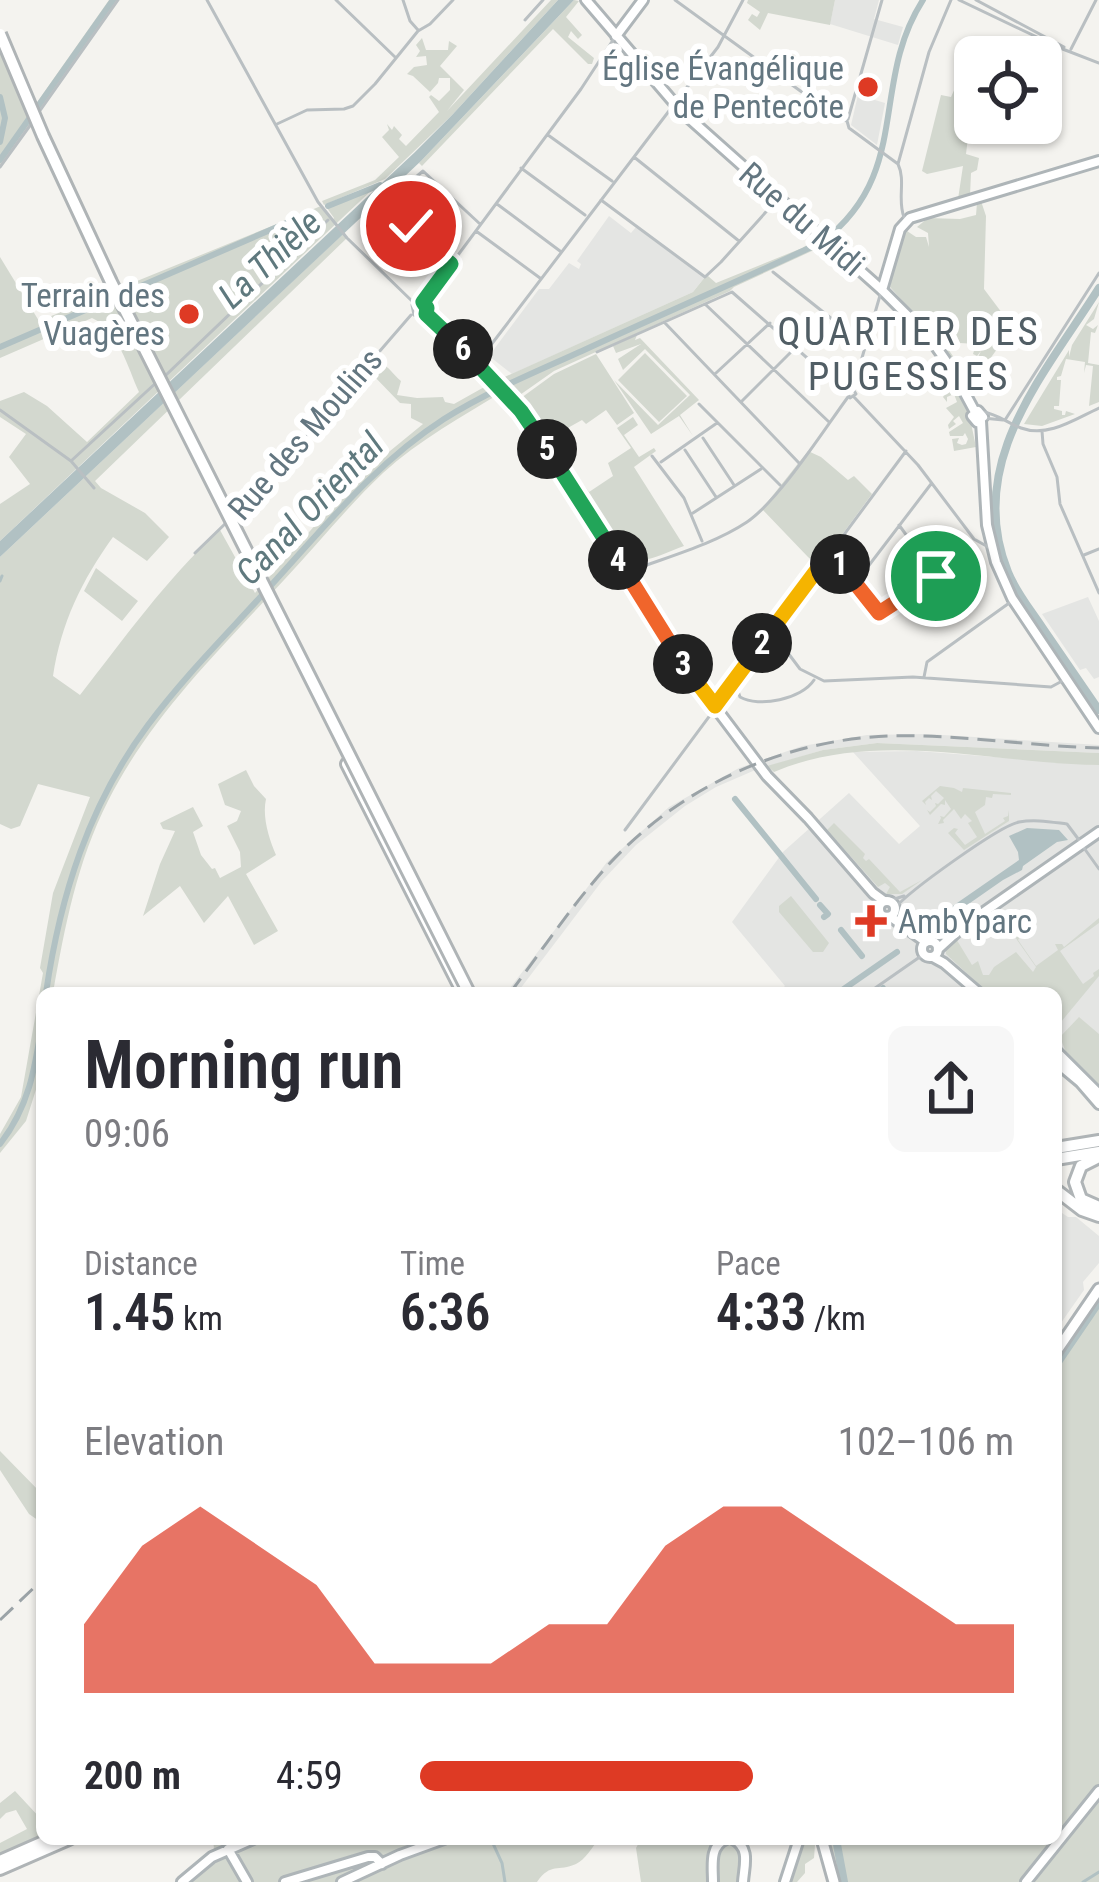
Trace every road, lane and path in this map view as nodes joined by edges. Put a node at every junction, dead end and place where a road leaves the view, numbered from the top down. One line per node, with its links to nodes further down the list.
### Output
1 (118, 0): 32 (street)
2 (207, 0): 27 (street)
3 (336, 0): 23 (street)
4 (403, 0): 17 (street)
5 (453, 0): 17 (street)
6 (543, 0): 16 (street)
7 (586, 0): 20 (street, Rue du Midi)
8 (643, 0): 20 (street)
9 (674, 0): 19 (street)
10 (742, 0): 19 (street)
11 (882, 0): 26 (street)
12 (951, 0): 31 (street)
13 (959, 0): 22 (street)
14 (976, 0): 22 (street)
15 (1096, 0): 22 (street)
16 (525, 20)
17 (418, 31): 23 (street)
18 (0, 34): 122 (highway, bridge)
19 (723, 35): 25 (street); 26 (street)
20 (616, 36): 25 (street, Rue du Midi); 28 (street)
21 (0, 51): 123 (highway, bridge)
22 (1071, 51): 24 (street)
23 (395, 58): 27 (street)
24 (1099, 63)
25 (674, 103): 29 (street); 49 (street, Rue du Midi)
26 (847, 121): 31 (street)
27 (276, 125): 39 (street)
28 (547, 134): 33 (street); 34 (street)
29 (633, 156): 34 (street); 43 (street)
30 (1099, 161): 40 (street)
31 (898, 164): 40 (street)
32 (0, 167)
33 (521, 168): 36 (street); 38 (street)
34 (613, 182): 35 (street)
35 (599, 199): 38 (street); 43 (street)
36 (496, 203): 41 (street); 44 (street)
37 (774, 203): 43 (street)
38 (586, 217): 44 (street)
39 (330, 220): 53 (street); 84 (street)
40 (905, 221): 45 (street)
41 (480, 224): 42 (street); 46 (street)
42 (475, 230): 46 (street); 50 (street)
43 (740, 242)
44 (560, 251): 50 (street)
45 (894, 257): 49 (street); 51 (street)
46 (451, 264): 52 (street)
47 (773, 272): 61 (street)
48 (1099, 273): 77 (street)
49 (864, 274): 51 (street, Rue du Midi)
50 (540, 278): 65 (street)
51 (882, 290): 55 (street, Rue du Midi); 56 (street)
52 (423, 302): 53 (street); 58 (street)
53 (414, 303): 57 (street)
54 (704, 304): 59 (street); 60 (street); 62 (street)
55 (896, 304): 56 (street); 75 (street, Rue du Midi)
56 (874, 309): 61 (street)
57 (412, 314): 58 (street); 101 (street, Rue des Moulins)
58 (426, 314): 65 (street)
59 (664, 322): 64 (street); 67 (street)
60 (770, 323): 62 (street); 63 (street)
61 (867, 337): 70 (street)
62 (747, 344): 66 (street); 67 (street)
63 (795, 347): 66 (street); 70 (street)
64 (597, 352)
65 (478, 362): 68 (street)
66 (773, 369): 71 (street); 76 (street)
67 (715, 374): 71 (street)
68 (496, 381): 69 (street)
69 (508, 396): 103 (street)
70 (850, 396): 76 (street); 82 (street)
71 (741, 402): 85 (street)
72 (699, 404): 78 (street)
73 (1099, 409): 79 (street)
74 (0, 410): 84 (street)
75 (979, 417): 77 (street); 96 (street, Rue du Midi)
76 (830, 422): 85 (street)
77 (1007, 422): 79 (street)
78 (718, 423): 80 (street); 87 (street)
79 (1042, 431): 102 (street)
80 (701, 435): 81 (street); 91 (street)
81 (683, 447): 86 (street); 92 (street)
82 (906, 451): 88 (street); 100 (street)
83 (652, 456): 86 (street)
84 (72, 462): 89 (street)
85 (799, 463): 90 (street)
86 (660, 464): 93 (street)
87 (763, 468): 90 (street); 91 (street)
88 (932, 482): 94 (street); 95 (street)
89 (92, 484)
90 (782, 486): 97 (street)
91 (735, 487): 92 (street)
92 (717, 499): 93 (street)
93 (692, 514): 97 (street)
94 (899, 525): 104 (street); 105 (street)
95 (970, 532): 96 (street); 98 (street)
96 (988, 536): 98 (street, Rue du Midi)
97 (702, 543): 103 (street)
98 (991, 549): 108 (street, Rue du Midi)
99 (1099, 549): 102 (street)
100 (831, 551): 105 (street); 109 (street)
101 (195, 553)
102 (1083, 556): 106 (street)
103 (632, 574): 114 (street)
104 (936, 576): 105 (street); 107 (street)
105 (855, 583)
106 (1099, 593)
107 (954, 601)
108 (1014, 601): 110 (street); 112 (street, Rue du Midi)
109 (771, 631): 111 (street); 113 (street)
110 (923, 677): 111 (street); 112 (street)
111 (815, 679): 113 (street)
112 (1065, 679): 115 (street, Rue du Midi)
113 (734, 680): 114 (street)
114 (715, 706): 116 (street); 120 (street)
115 (1099, 728)
116 (625, 830)
117 (1099, 832): 118 (street)
118 (1082, 844): 119 (street); 120 (street); 121 (street)
119 (1099, 869)
120 (889, 907): 121 (street)
121 (929, 948): 124 (street); 125 (street)
122 (463, 987)
123 (463, 987)
124 (876, 987)
125 (972, 987)
126 (1062, 1057): 128 (street)
127 (1062, 1067): 129 (street)
128 (1099, 1094)
129 (1099, 1104)
130 (1062, 1145): 131 (highway)
131 (1095, 1148): 132 (highway); 134 (highway)
132 (1062, 1157)
133 (1062, 1193): 134 (highway)
134 (1096, 1212)
135 (1099, 1289): 136 (main road)
136 (1062, 1343)
137 (1099, 1791): 138 (street)
138 (1062, 1837)
139 (38, 1845): 150 (highway)
140 (54, 1845): 150 (highway)
141 (238, 1845): 148 (street)
142 (429, 1845): 149 (street)
143 (720, 1845): 155 (street)
144 (742, 1845): 156 (street)
145 (798, 1845): 157 (street)
146 (824, 1845): 158 (main road)
147 (1056, 1845): 159 (street)
148 (228, 1849): 151 (street); 152 (street)
149 (382, 1864): 153 (street); 154 (street)
150 (0, 1865)
151 (182, 1882)
152 (247, 1882)
153 (285, 1882)
154 (342, 1882)
155 (713, 1882)
156 (743, 1882)
157 (785, 1882)
158 (834, 1882)
159 (1026, 1882)

